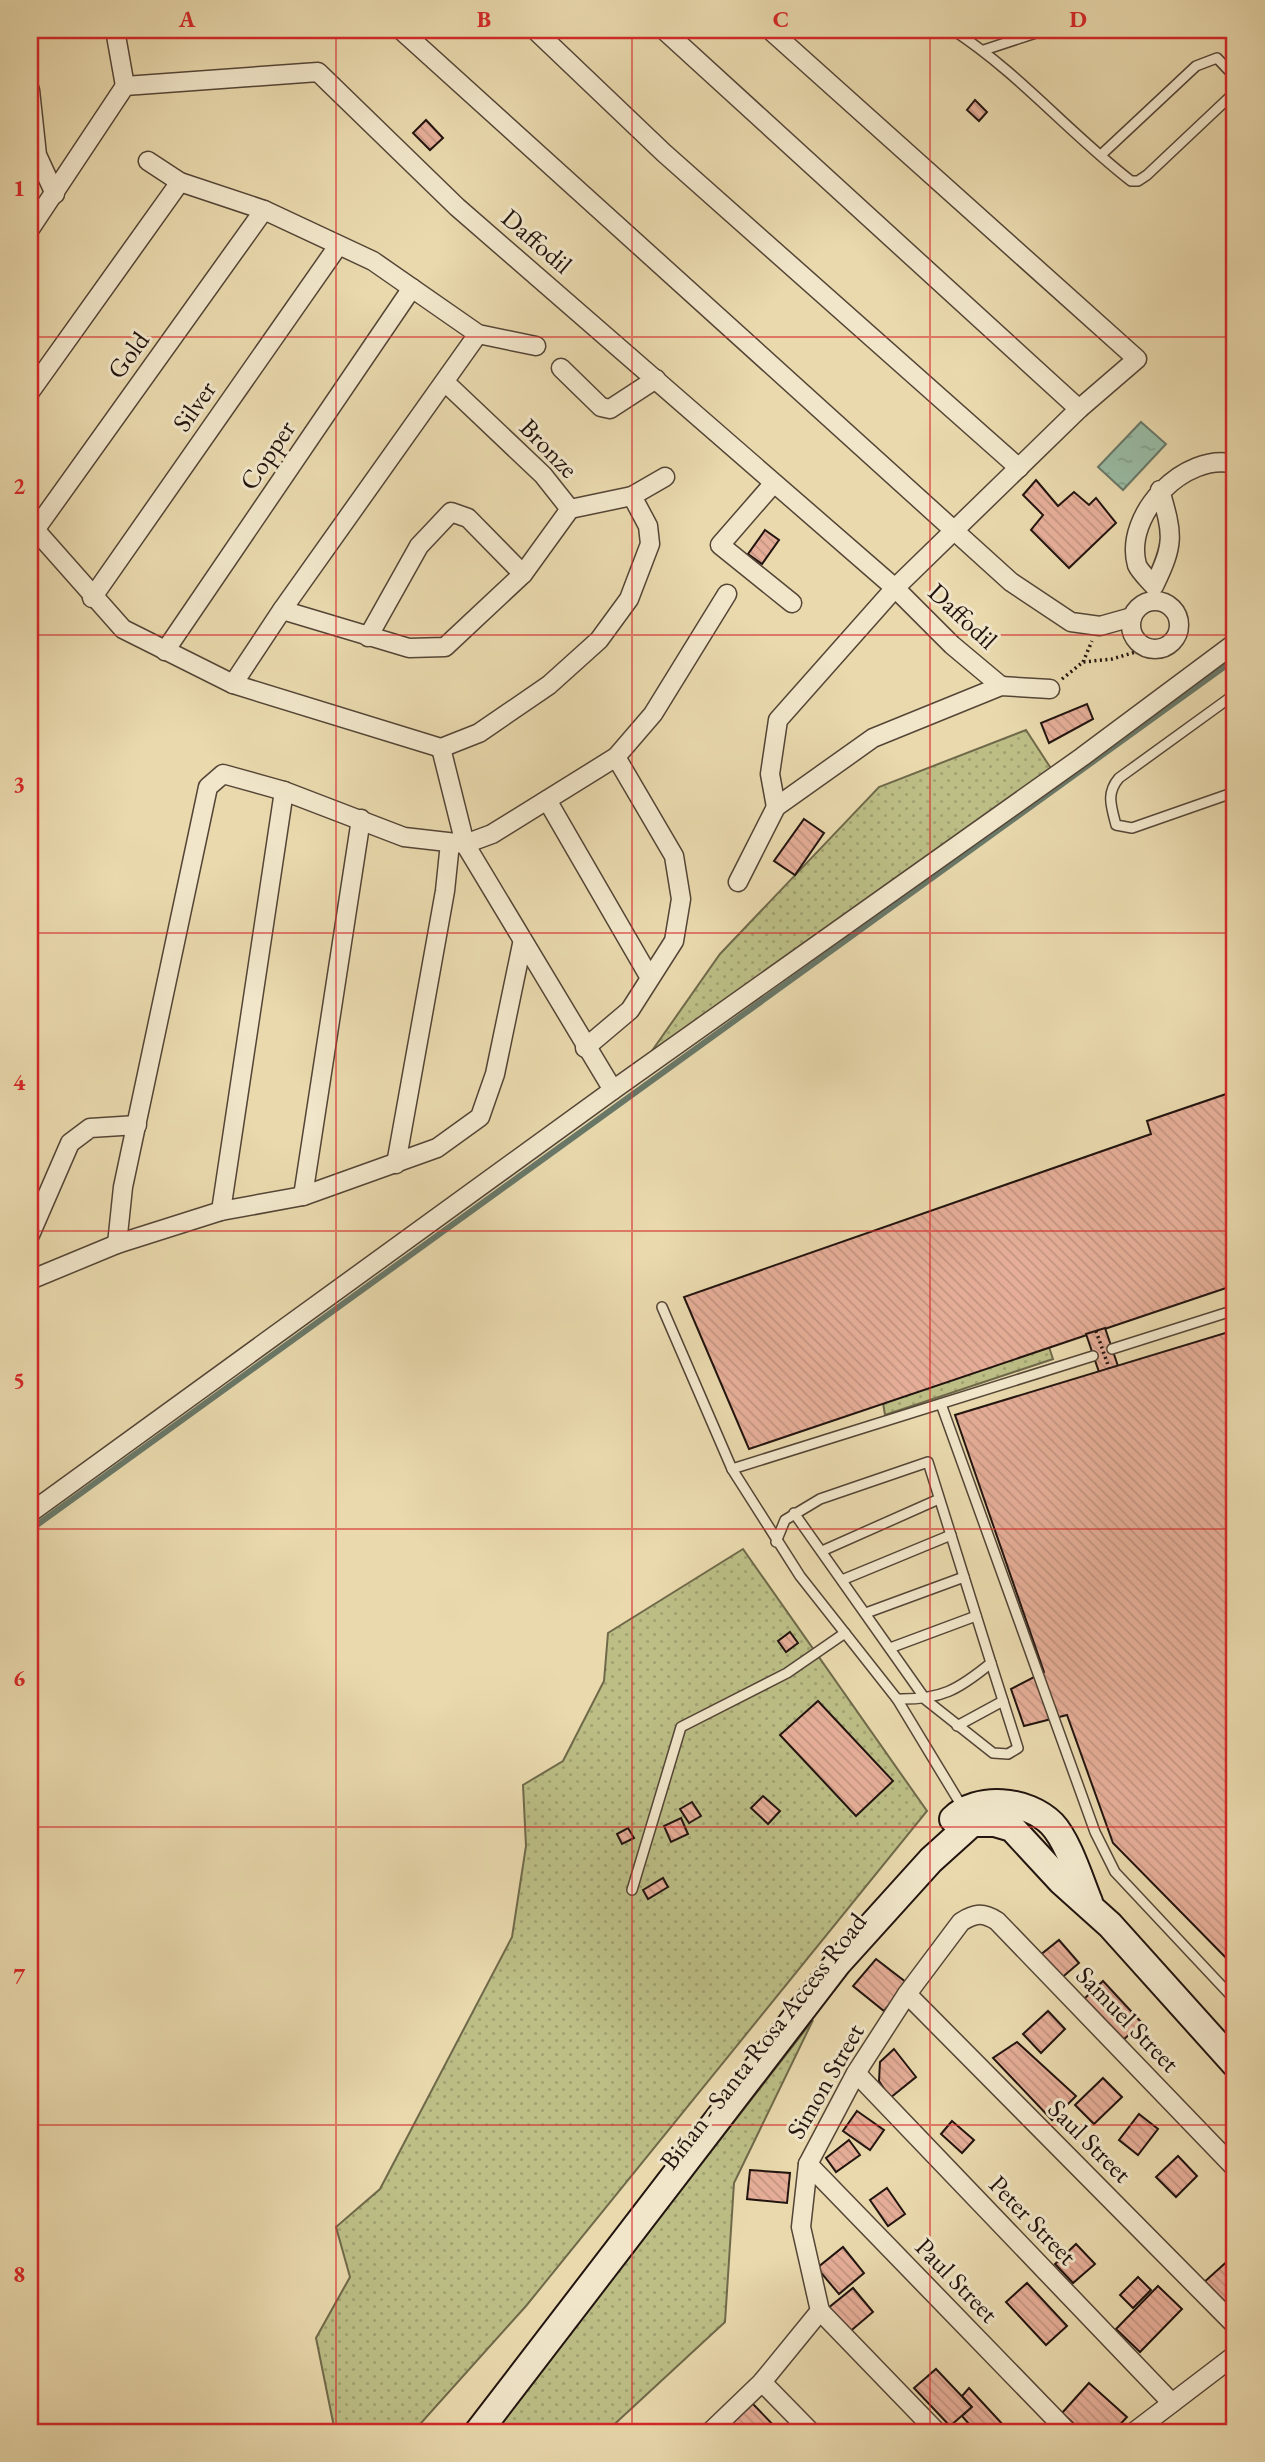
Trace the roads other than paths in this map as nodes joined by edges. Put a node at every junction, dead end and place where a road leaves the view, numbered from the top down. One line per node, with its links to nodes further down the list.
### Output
1 (115, 30): 10 (street)
2 (401, 30): 36 (street)
3 (535, 30): 29 (street)
4 (664, 30): 27 (street)
5 (770, 30): 27 (street)
6 (953, 30): 8 (lane)
7 (1045, 30): 8 (lane)
8 (984, 50): 13 (lane)
9 (1235, 77): 13 (lane)
10 (125, 86): 16 (street); 24 (street, Daffodil)
11 (30, 90): 16 (street)
12 (1235, 92): 13 (lane)
13 (1102, 154)
14 (148, 161): 15 (street)
15 (180, 182): 17 (street); 26 (street)
16 (55, 194): 18 (street)
17 (264, 210): 19 (street); 35 (street, Gold)
18 (30, 229)
19 (338, 246): 20 (street); 41 (street, Silver)
20 (412, 288): 21 (street); 47 (street, Copper)
21 (478, 334): 22 (street); 25 (street)
22 (536, 346)
23 (561, 368): 24 (street)
24 (656, 379): 31 (street, Daffodil)
25 (446, 383): 34 (street, Bronze); 43 (street)
26 (30, 392)
27 (1079, 409): 29 (street)
28 (1235, 464): 32 (street)
29 (1019, 468): 36 (street)
30 (665, 477): 33 (street, Bronze)
31 (773, 484): 38 (street, Daffodil); 42 (street)
32 (1160, 490): 40 (street); 40 (street)
33 (632, 496): 34 (street, Bronze); 52 (street)
34 (570, 509): 37 (street)
35 (32, 527): 41 (street)
36 (956, 530): 38 (street); 44 (street)
37 (523, 574): 45 (street); 45 (street)
38 (895, 588): 49 (street, Daffodil); 57 (street)
39 (727, 594): 53 (street)
40 (1156, 594): 44 (street); 44 (street)
41 (92, 597): 47 (street)
42 (792, 603)
43 (282, 610): 45 (street); 48 (street)
44 (1132, 617)
45 (368, 637)
46 (1231, 650): 64 (street)
47 (164, 651): 48 (street)
48 (233, 684): 52 (street)
49 (1001, 686): 50 (street); 57 (street)
50 (1050, 689)
51 (1235, 694): 55 (lane)
52 (441, 748): 59 (street)
53 (616, 757): 56 (street); 62 (street)
54 (284, 791): 58 (street); 65 (street); 68 (street)
55 (1235, 792)
56 (547, 800): 59 (street); 62 (street)
57 (776, 807): 60 (street)
58 (361, 819): 59 (street); 67 (street)
59 (458, 844): 61 (street); 66 (street)
60 (737, 882)
61 (522, 944): 63 (street); 66 (street)
62 (650, 978): 63 (street)
63 (585, 1048): 64 (street)
64 (613, 1090): 79 (street)
65 (137, 1125): 69 (street); 70 (street)
66 (396, 1164): 67 (street)
67 (303, 1196): 68 (street)
68 (221, 1211): 70 (street)
69 (30, 1235)
70 (117, 1244): 71 (street)
71 (30, 1280)
72 (662, 1307): 77 (lane)
73 (1235, 1310): 74 (lane)
74 (1112, 1349)
75 (1093, 1356): 76 (lane)
76 (941, 1404): 77 (lane); 99 (lane)
77 (732, 1469): 82 (lane)
78 (939, 1499): 80 (lane); 81 (lane); 83 (lane)
79 (30, 1513)
80 (794, 1513): 82 (lane); 83 (lane)
81 (951, 1535): 84 (lane); 85 (lane)
82 (776, 1542): 88 (lane)
83 (822, 1551): 85 (lane)
84 (964, 1577): 86 (lane); 87 (lane)
85 (842, 1580): 86 (lane)
86 (866, 1613): 89 (lane)
87 (976, 1616): 89 (lane); 90 (lane)
88 (845, 1633): 91 (lane); 96 (lane)
89 (890, 1648): 92 (lane)
90 (991, 1662): 92 (lane); 93 (lane)
91 (897, 1699): 92 (lane); 95 (lane)
92 (926, 1700): 94 (lane)
93 (1003, 1701): 94 (lane); 94 (lane)
94 (957, 1726)
95 (968, 1816): 100 (main road); 102 (main road, Biñan - Santa Rosa Access Road)
96 (632, 1890)
97 (979, 1913): 98 (street, Simon Street); 104 (street, Samuel Street)
98 (907, 1994): 101 (street, Simon Street); 106 (street, Saul Street)
99 (1235, 2000)
100 (1235, 2064)
101 (856, 2073): 103 (street, Simon Street); 109 (street, Peter Street)
102 (721, 2105): 110 (main road, Biñan - Santa Rosa Access Road); 111 (main road, Biñan - Santa Rosa Access Road)
103 (808, 2164): 105 (street, Simon Street); 115 (street, Paul Street)
104 (1235, 2168)
105 (820, 2311): 108 (street); 114 (street)
106 (1235, 2325)
107 (1235, 2355): 109 (street)
108 (762, 2382): 112 (street); 113 (street)
109 (1172, 2403): 116 (street)
110 (462, 2432)
111 (478, 2432)
112 (710, 2432)
113 (811, 2432)
114 (937, 2432)
115 (1068, 2432)
116 (1134, 2432)

